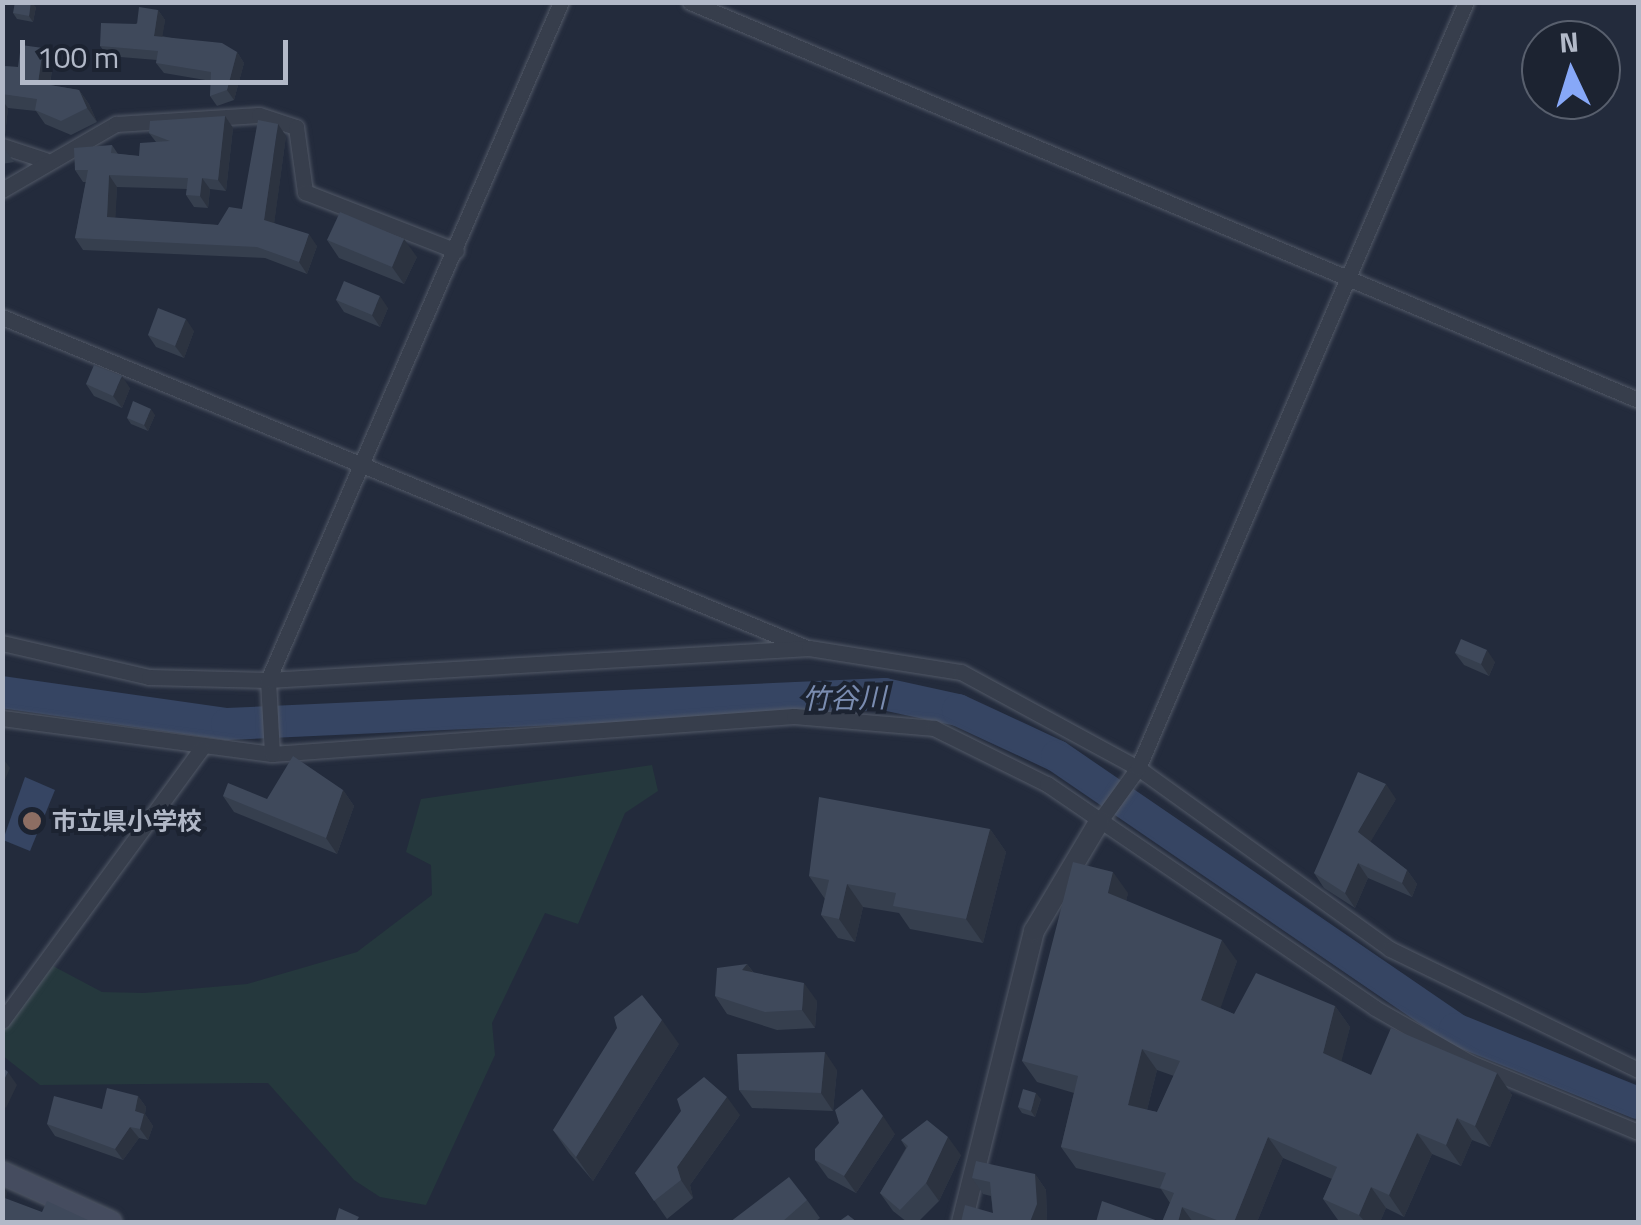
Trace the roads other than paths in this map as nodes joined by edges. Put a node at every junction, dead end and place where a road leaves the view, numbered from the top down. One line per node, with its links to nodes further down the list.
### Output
1 (562, 2): 7 (street)
2 (690, 2): 8 (street)
3 (1466, 2): 8 (street)
4 (2, 146): 5 (street)
5 (45, 160): 6 (street); 7 (street)
6 (2, 190)
7 (456, 252): 11 (street)
8 (1349, 278): 10 (street); 18 (street)
9 (2, 317): 11 (street)
10 (1638, 400)
11 (362, 468): 13 (street); 14 (street)
12 (2, 643): 14 (street)
13 (809, 648): 14 (street); 18 (street)
14 (268, 680): 16 (street)
15 (2, 718): 17 (street)
16 (272, 748): 17 (street); 19 (street)
17 (201, 749): 20 (street)
18 (1135, 773): 19 (street); 21 (street)
19 (1102, 818): 22 (street); 25 (street)
20 (2, 1022)
21 (1638, 1070)
22 (1638, 1132)
23 (2, 1173): 24 (main road)
24 (110, 1222)
25 (962, 1222)

